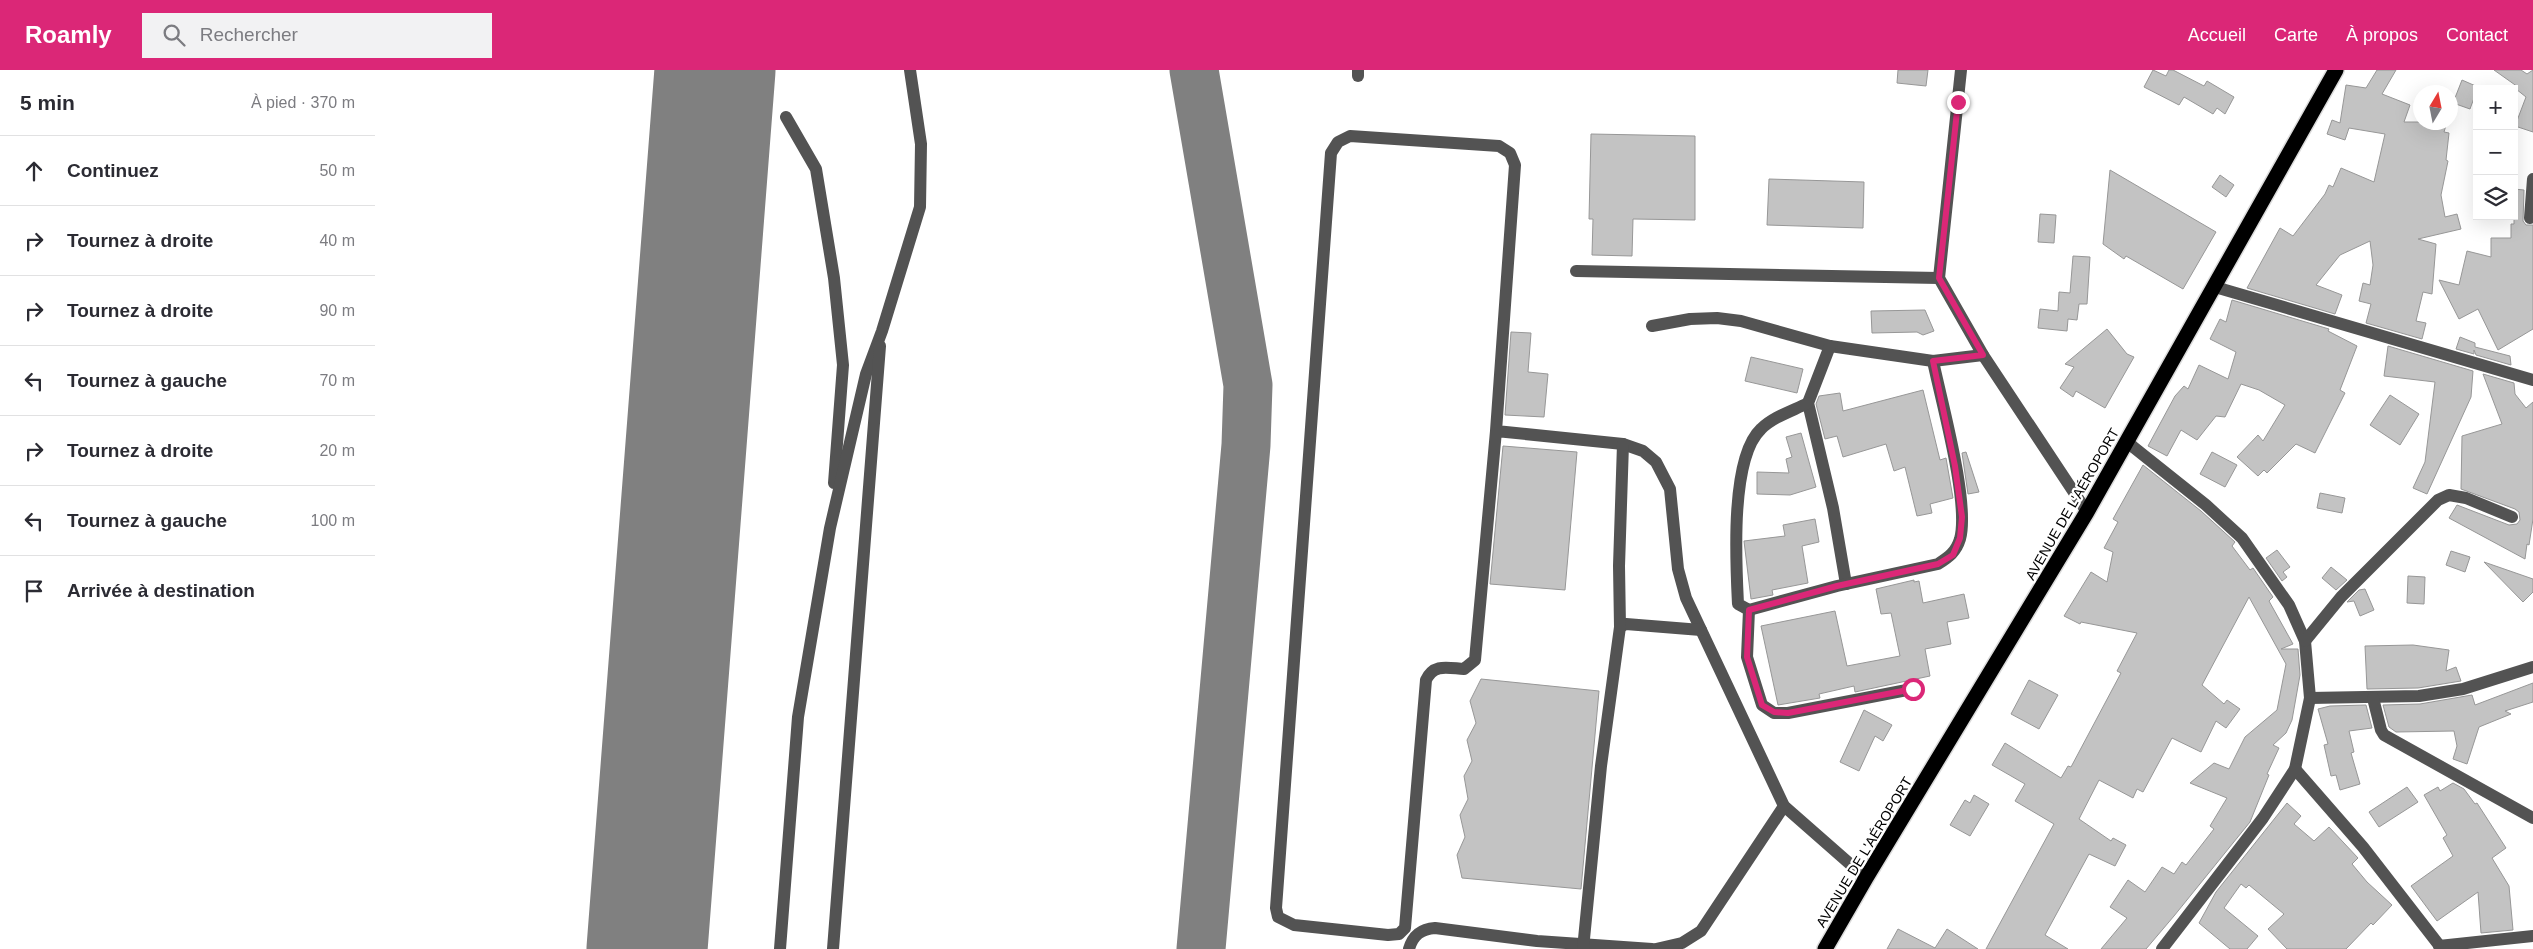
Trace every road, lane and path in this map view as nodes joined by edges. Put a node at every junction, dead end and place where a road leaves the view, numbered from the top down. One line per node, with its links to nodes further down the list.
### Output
1 (910, 70): 11 (street)
2 (1961, 70): 8 (street)
3 (2336, 70): 9 (highway, AVENUE DE L'AÉROPORT)
4 (786, 117): 22 (street)
5 (2533, 179): 6 (street)
6 (2530, 218)
7 (1576, 271): 8 (street)
8 (1939, 278): 13 (street)
9 (2215, 287): 15 (street); 18 (highway, AVENUE DE L'AÉROPORT)
10 (1652, 326): 12 (street)
11 (882, 331): 22 (street); 42 (street)
12 (1829, 346): 14 (street); 16 (street)
13 (1983, 355): 14 (street); 20 (street)
14 (1933, 361): 23 (street)
15 (2533, 380)
16 (1808, 403): 23 (street); 24 (street)
17 (1496, 431): 17 (street); 19 (street)
18 (2127, 442): 20 (highway, AVENUE DE L'AÉROPORT); 27 (street)
19 (1623, 444): 25 (street); 26 (street)
20 (2087, 512): 35 (highway, AVENUE DE L'AÉROPORT)
21 (2511, 517): 27 (street)
22 (830, 528): 41 (street)
23 (1847, 584): 24 (street)
24 (1749, 610): 29 (street)
25 (1620, 627): 26 (street); 38 (street)
26 (1701, 630): 33 (street)
27 (2305, 641): 30 (street)
28 (2533, 667): 31 (street)
29 (1913, 689)
30 (2310, 698): 31 (street); 32 (street)
31 (2373, 698): 34 (street)
32 (2295, 769): 40 (street); 45 (street)
33 (1784, 806): 35 (street); 44 (street)
34 (2533, 818)
35 (1866, 878): 39 (highway, AVENUE DE L'AÉROPORT)
36 (2533, 936): 40 (street)
37 (1537, 945): 38 (street); 43 (street)
38 (1583, 946): 44 (street)
39 (1828, 948)
40 (2441, 948)
41 (780, 949)
42 (833, 949)
43 (1409, 949)
44 (1654, 949)
45 (2162, 949)

